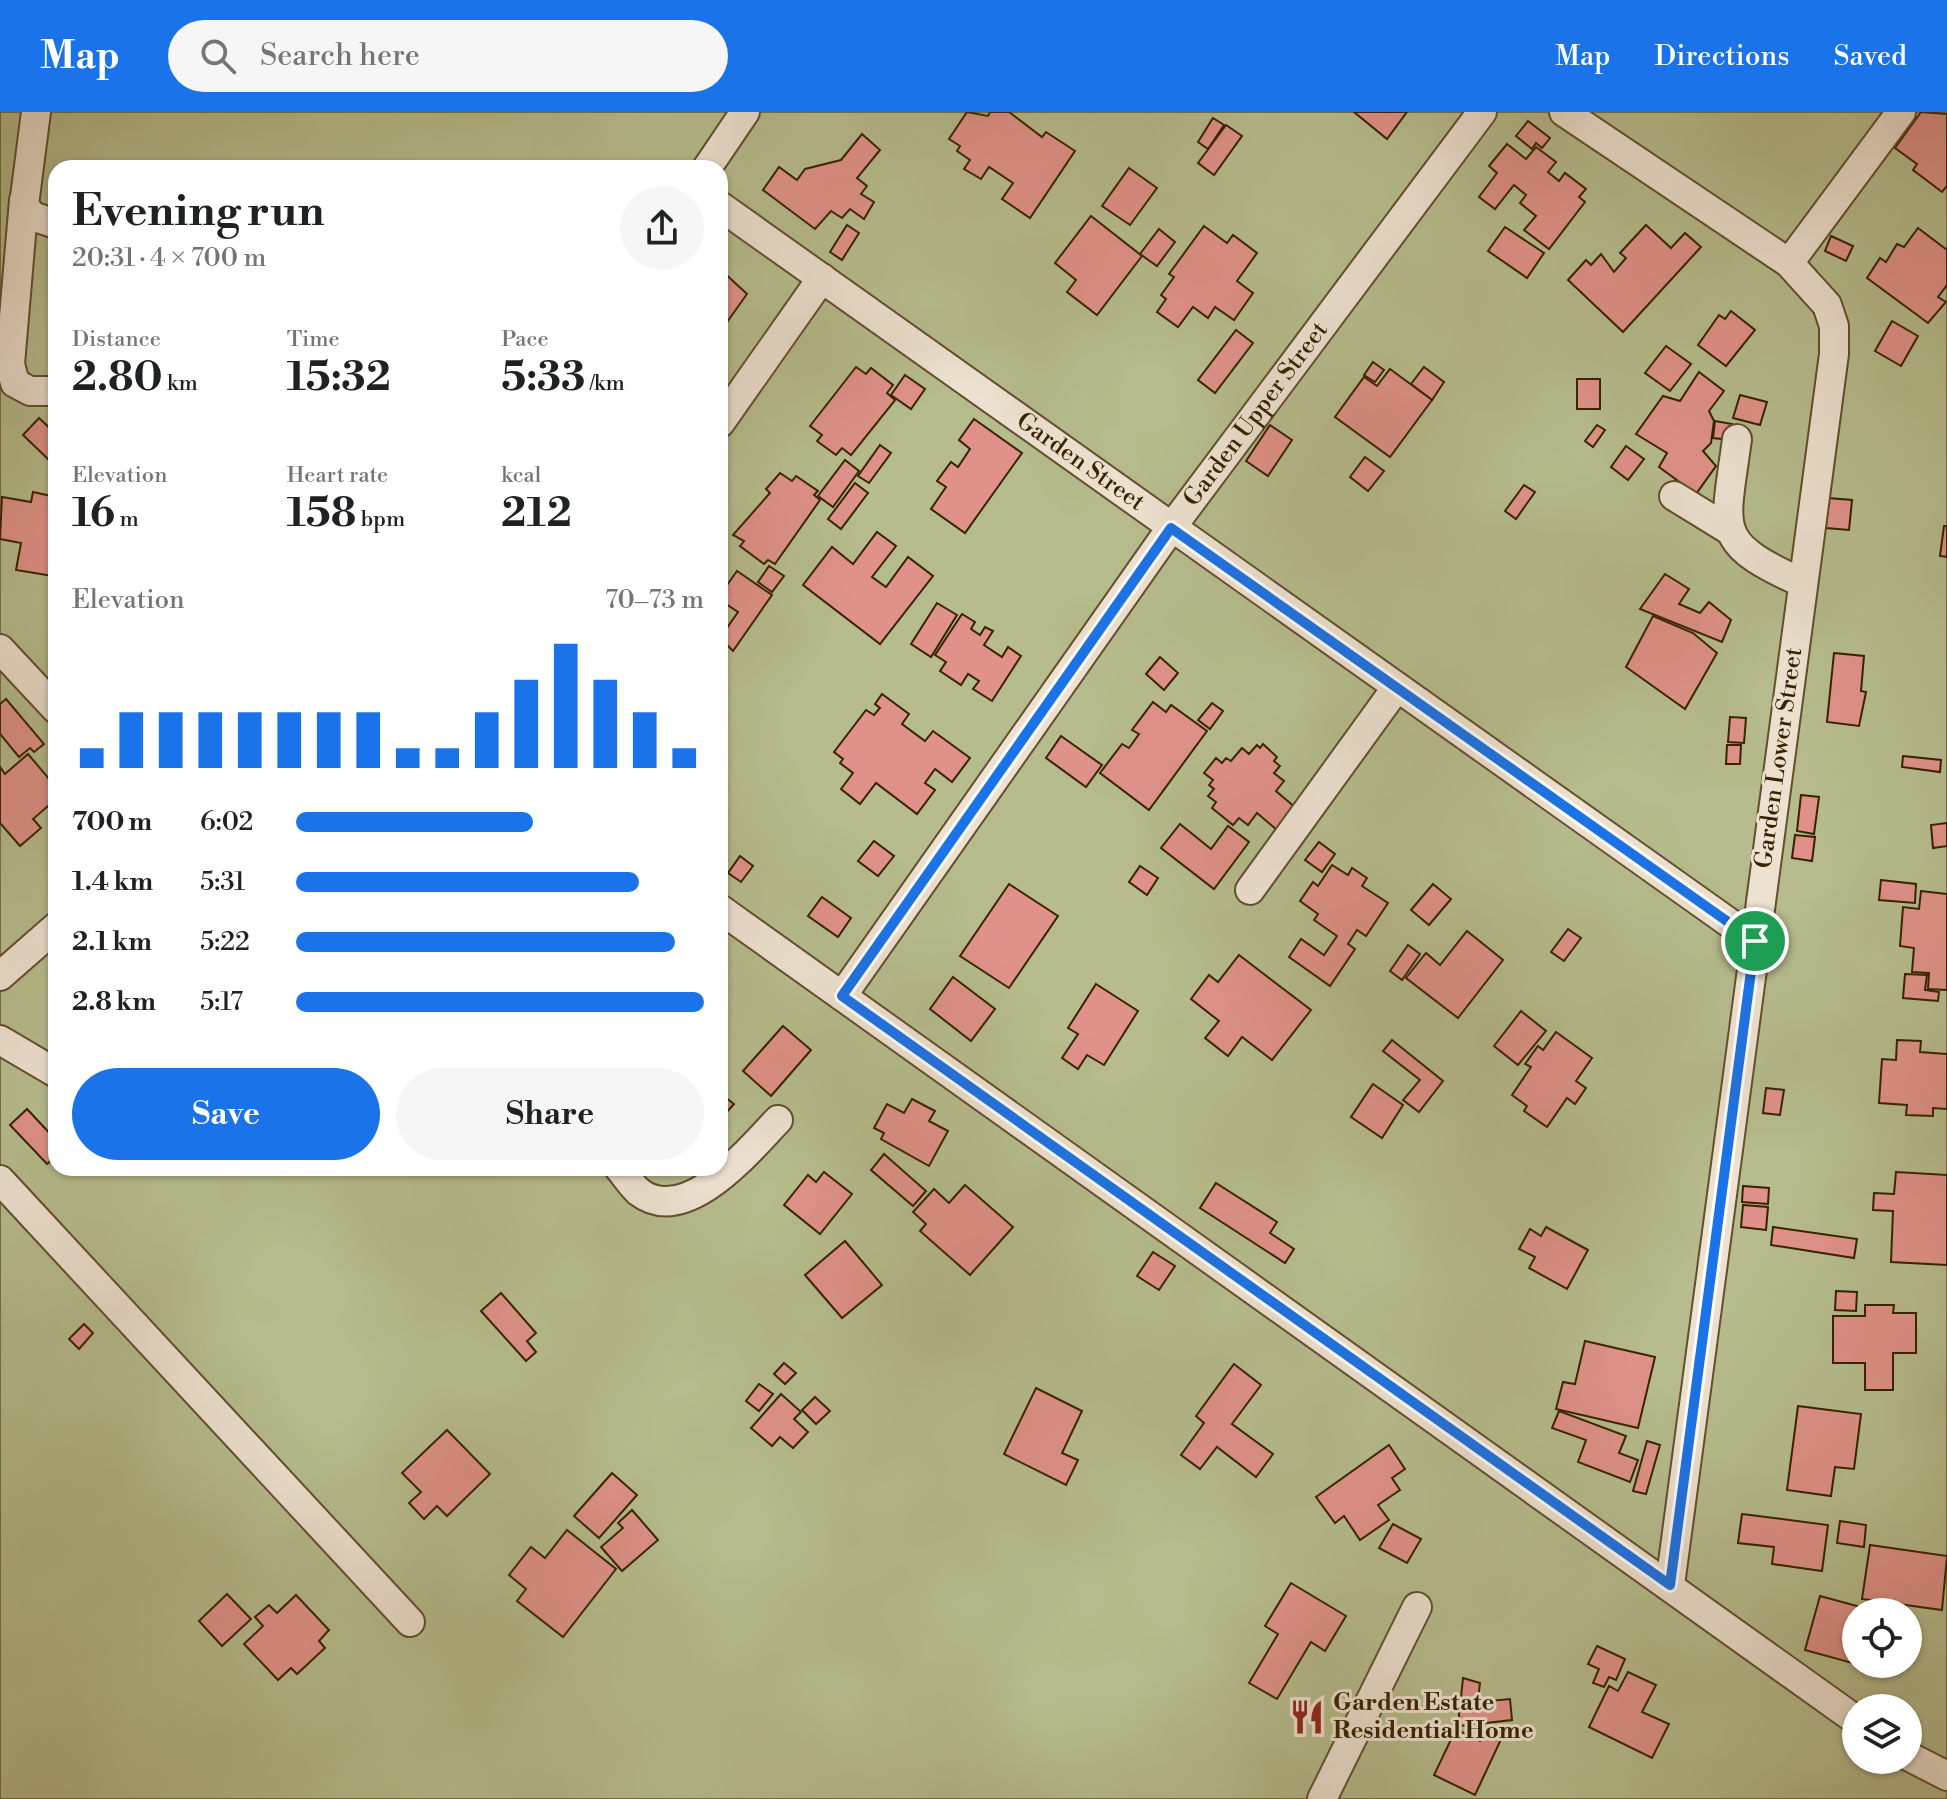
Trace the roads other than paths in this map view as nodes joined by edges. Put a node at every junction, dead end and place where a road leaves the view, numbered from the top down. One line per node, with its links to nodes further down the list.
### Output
1 (36, 112): 7 (street)
2 (745, 112): 6 (street)
3 (1482, 112): 16 (street, Garden Upper Street)
4 (1564, 112): 10 (street, Garden Lower Street)
5 (1901, 112): 10 (street)
6 (712, 160)
7 (24, 200): 9 (street); 12 (street)
8 (728, 212): 11 (street, Garden Street)
9 (48, 221)
10 (1789, 263): 18 (street, Garden Lower Street)
11 (822, 278): 13 (street); 16 (street, Garden Street)
12 (48, 391)
13 (728, 412)
14 (1737, 439): 17 (street)
15 (1674, 496): 17 (street)
16 (1171, 528): 20 (street, Garden Street); 27 (street, Garden Upper Street)
17 (1731, 531): 18 (street)
18 (1803, 583): 25 (street, Garden Lower Street)
19 (0, 649): 21 (street)
20 (1397, 687): 22 (street); 25 (street, Garden Street)
21 (48, 700)
22 (1250, 890)
23 (728, 915): 27 (street)
24 (48, 934): 26 (street)
25 (1755, 941): 35 (street, Garden Lower Street)
26 (0, 976)
27 (842, 996): 35 (street)
28 (0, 1040): 29 (street)
29 (48, 1068)
30 (778, 1120): 31 (street)
31 (728, 1169)
32 (626, 1176): 33 (street)
33 (721, 1176)
34 (0, 1180): 37 (street)
35 (1670, 1585): 38 (street)
36 (1417, 1607): 41 (street)
37 (410, 1622)
38 (1842, 1710)
39 (1922, 1763): 40 (street)
40 (1947, 1776)
41 (1322, 1799)

